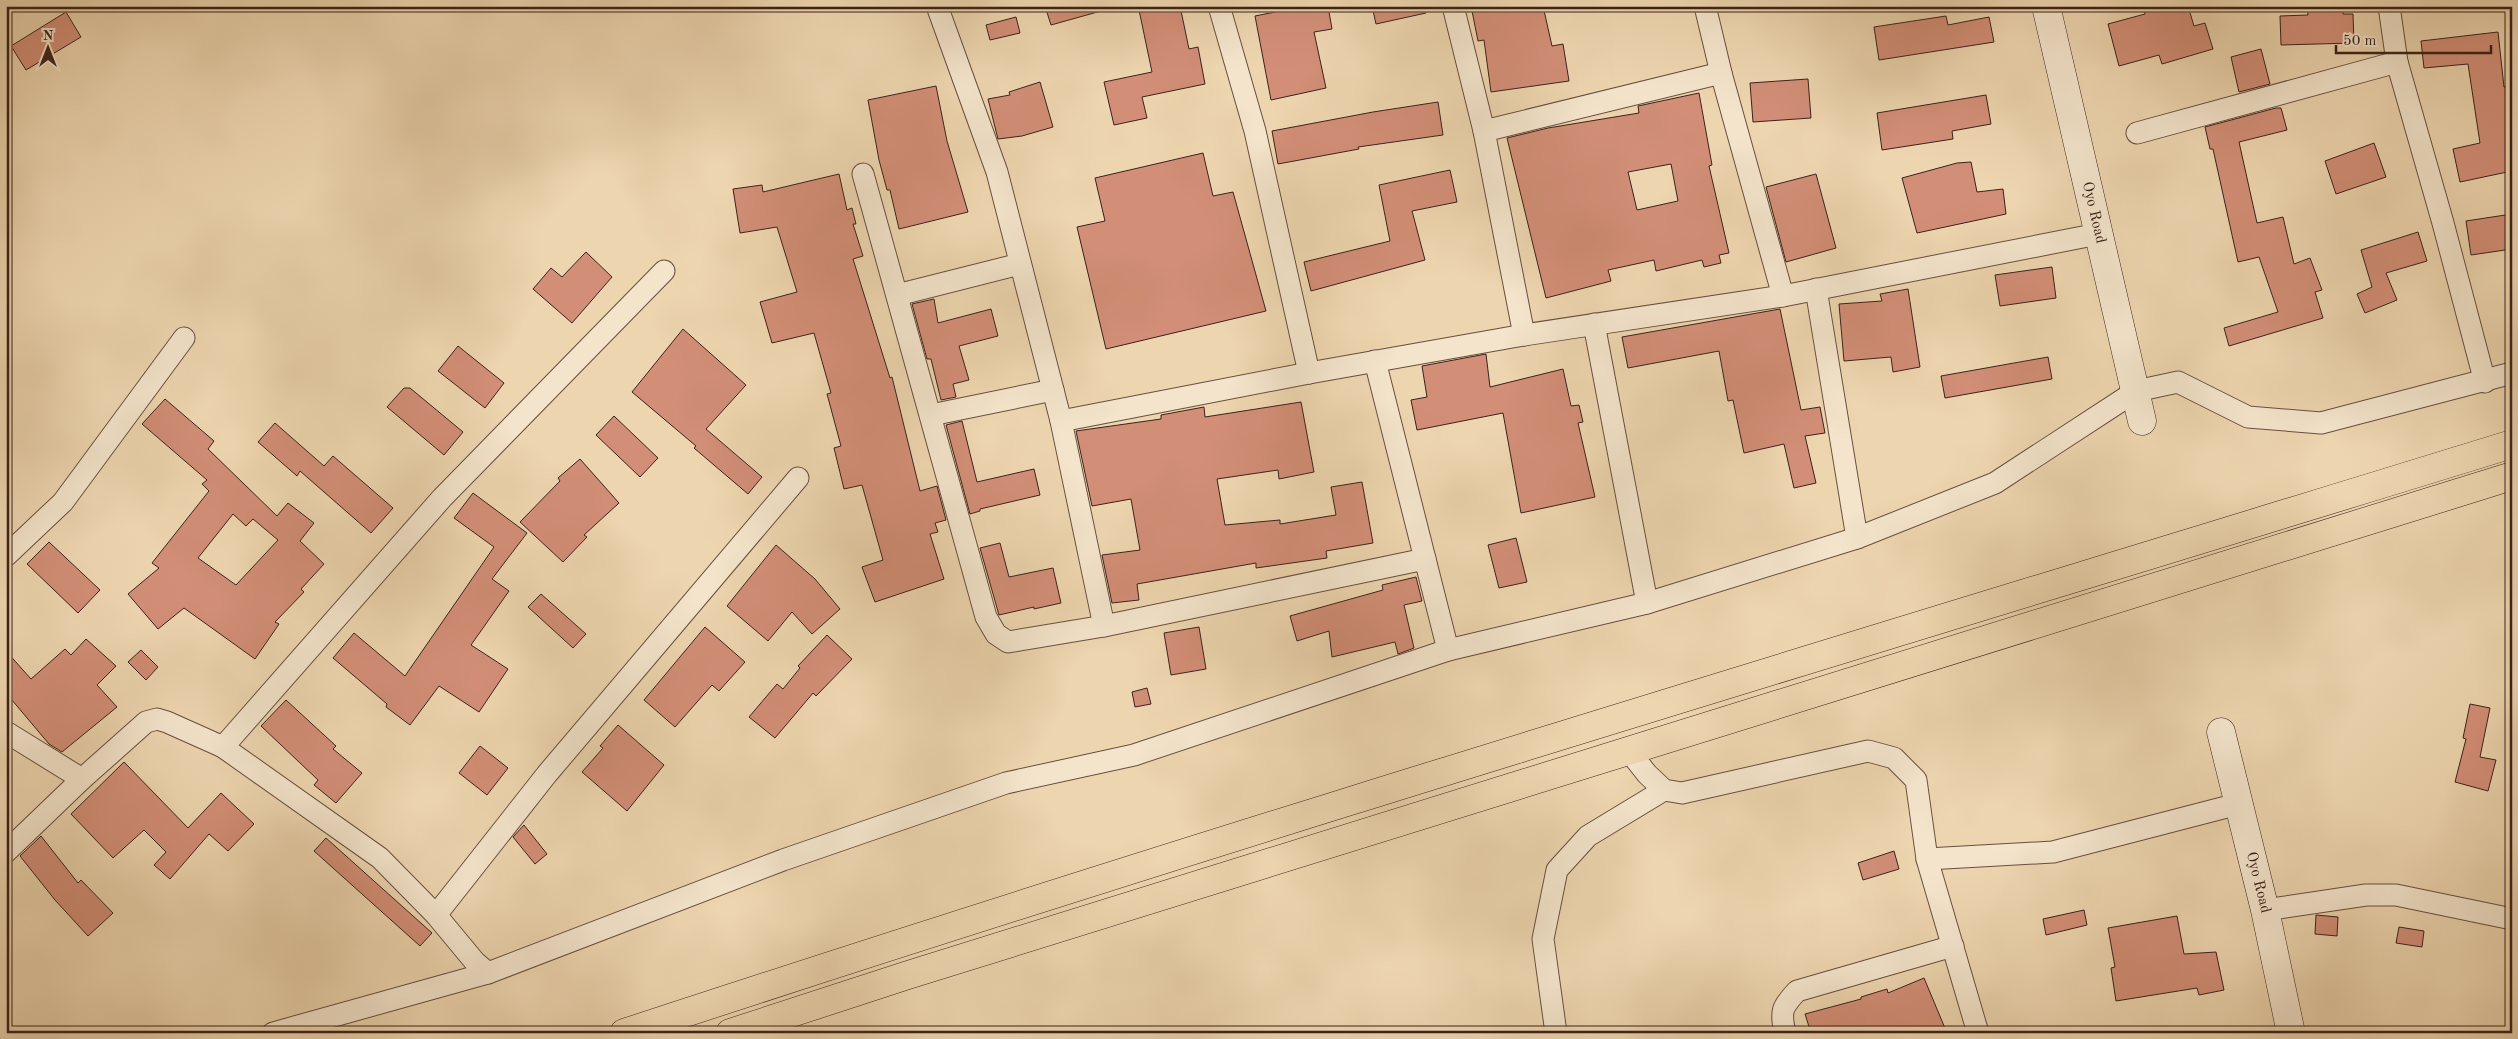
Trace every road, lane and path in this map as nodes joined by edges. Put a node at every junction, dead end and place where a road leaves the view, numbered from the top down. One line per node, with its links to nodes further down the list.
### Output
1 (937, 6): 13 (street)
2 (1219, 6): 22 (street)
3 (1453, 6): 9 (street)
4 (1705, 6): 8 (street)
5 (2046, 6): 12 (street, Oyo Road)
6 (2389, 6): 7 (street)
7 (2397, 62): 10 (street); 24 (street)
8 (1721, 72): 9 (street); 17 (street)
9 (1484, 131): 19 (street)
10 (2138, 133)
11 (863, 174): 16 (street)
12 (2098, 234): 15 (street); 26 (street, Oyo Road)
13 (1020, 264): 16 (street); 25 (street)
14 (664, 271): 41 (street)
15 (1816, 289): 17 (street); 33 (street)
16 (897, 294): 27 (street)
17 (1783, 296): 18 (street)
18 (1594, 324): 19 (street); 36 (street)
19 (1524, 335): 21 (street)
20 (184, 338): 34 (street)
21 (1376, 361): 22 (street); 35 (street)
22 (1309, 372): 28 (street)
23 (2512, 373): 24 (street)
24 (2485, 382): 26 (street)
25 (1053, 390): 27 (street); 28 (street)
26 (2136, 391): 29 (street, Oyo Road); 33 (street)
27 (931, 415): 37 (street)
28 (1061, 421): 37 (street)
29 (2142, 421)
30 (2512, 444): 54 (highway)
31 (2512, 476): 42 (highway)
32 (798, 478): 49 (street)
33 (1857, 538): 36 (street)
34 (6, 556)
35 (1425, 559): 37 (street); 38 (street)
36 (1647, 603): 38 (street)
37 (1104, 626)
38 (1448, 650): 52 (street)
39 (6, 732): 43 (street)
40 (2221, 732): 45 (street, Oyo Road)
41 (223, 747): 43 (street); 49 (street)
42 (1629, 751): 44 (street); 55 (highway)
43 (82, 779): 46 (street)
44 (1664, 790): 47 (street); 56 (street)
45 (2238, 804): 47 (street); 48 (street, Oyo Road)
46 (6, 852)
47 (1927, 859): 51 (street)
48 (2265, 910): 50 (street); 59 (street, Oyo Road)
49 (436, 915): 52 (street)
50 (2512, 919)
51 (1953, 946): 57 (street); 58 (street)
52 (488, 973): 53 (street)
53 (272, 1033)
54 (624, 1033)
55 (730, 1033)
56 (1556, 1033)
57 (1785, 1033)
58 (1978, 1033)
59 (2291, 1033)

